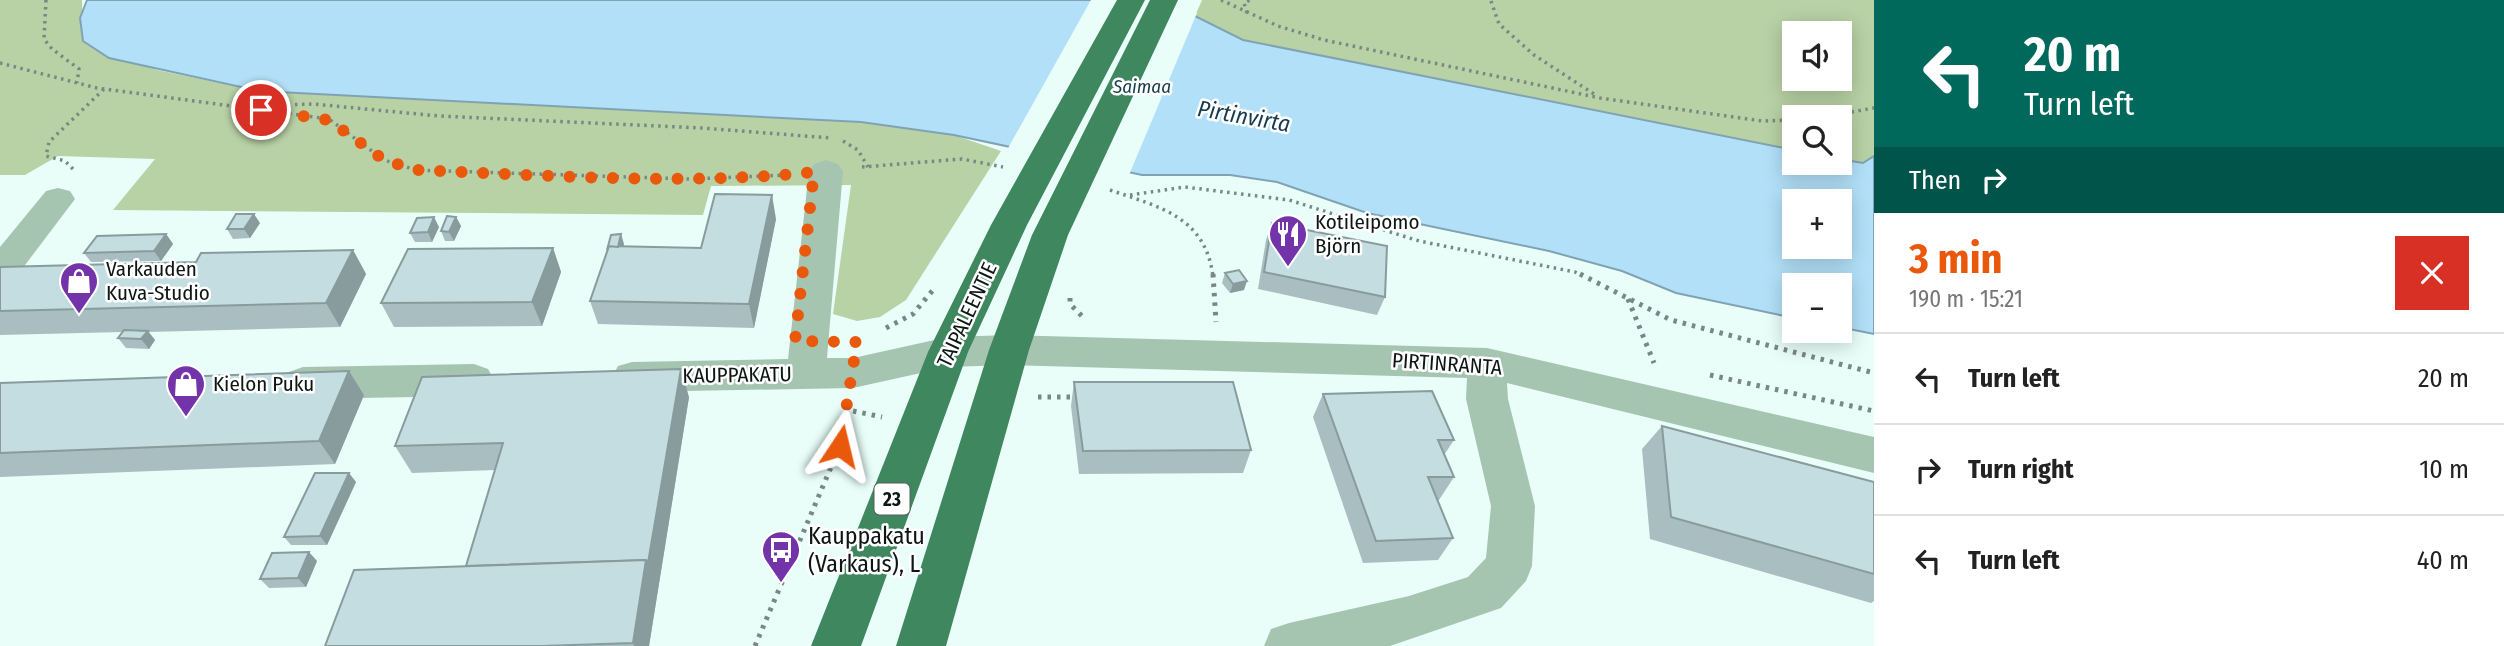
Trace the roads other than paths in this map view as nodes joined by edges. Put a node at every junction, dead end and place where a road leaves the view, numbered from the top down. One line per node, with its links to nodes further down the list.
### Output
1 (1131, 0): 7 (highway, TAIPALEENTIE / 23)
2 (1164, 0): 6 (highway)
3 (826, 171): 9 (street)
4 (58, 199): 5 (street)
5 (0, 272)
6 (1009, 350): 7 (street, KAUPPAKATU); 8 (street, PIRTINRANTA); 15 (highway)
7 (948, 352): 9 (street, KAUPPAKATU); 14 (highway, TAIPALEENTIE / 23)
8 (1487, 363): 13 (street, PIRTINRANTA); 16 (street)
9 (806, 373): 10 (street, KAUPPAKATU)
10 (598, 377)
11 (514, 379): 12 (street)
12 (264, 384)
13 (1874, 455)
14 (836, 646)
15 (921, 646)
16 (1289, 646)

